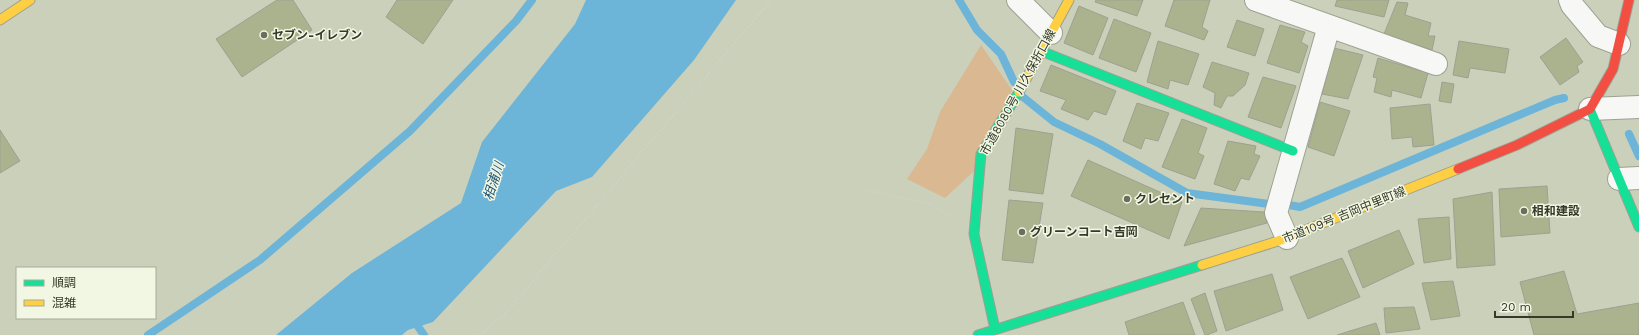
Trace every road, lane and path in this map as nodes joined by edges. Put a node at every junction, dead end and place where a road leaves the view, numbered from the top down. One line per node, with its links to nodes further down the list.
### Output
1 (30, 0): 8 (main road)
2 (771, 0): 22 (path)
3 (1018, 0): 10 (street)
4 (1069, 0): 10 (main road, 市道8080号 川久保折口線)
5 (1259, 0): 9 (street)
6 (1570, 0): 11 (street)
7 (1629, 0): 11 (main road)
8 (0, 20)
9 (1329, 26): 12 (street); 15 (street)
10 (1046, 42): 15 (main road); 19 (main road, 市道8080号 川久保折口線)
11 (1619, 44): 14 (main road)
12 (1436, 64)
13 (1639, 107): 14 (street)
14 (1590, 109): 16 (main road); 20 (main road, 市道109号 吉岡中里町線)
15 (1293, 151): 20 (street)
16 (1629, 178): 18 (main road)
17 (866, 190): 19 (path)
18 (1639, 228)
19 (974, 234): 21 (main road, 市道8080号 川久保折口線)
20 (1287, 238): 21 (main road, 市道109号 吉岡中里町線)
21 (995, 329): 23 (main road, 市道109号 吉岡中里町線)
22 (480, 335)
23 (978, 335)

